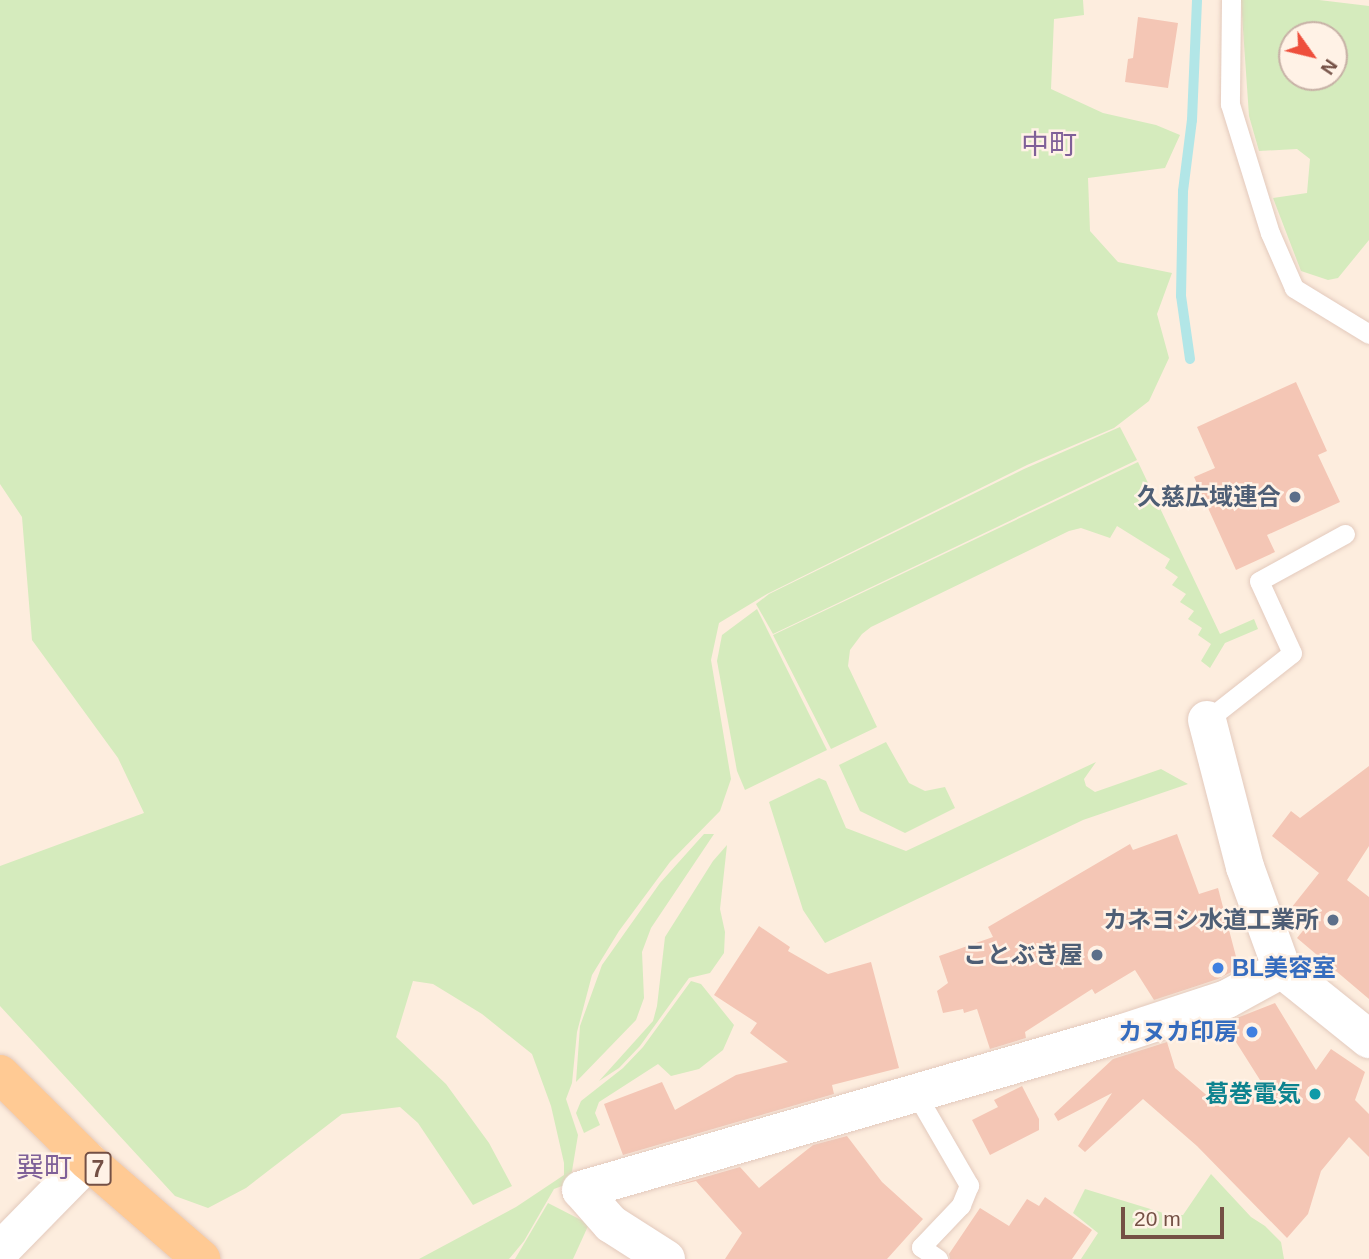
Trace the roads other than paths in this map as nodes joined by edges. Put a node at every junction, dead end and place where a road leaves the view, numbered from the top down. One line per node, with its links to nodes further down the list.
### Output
1 (1231, 0): 2 (lane)
2 (1369, 334)
3 (1345, 534): 4 (lane)
4 (1207, 720): 5 (street)
5 (1282, 969): 6 (street); 8 (street)
6 (1369, 1039)
7 (0, 1074): 9 (main road, 7)
8 (915, 1092): 12 (street); 13 (lane)
9 (88, 1161): 10 (street); 11 (main road, 7)
10 (0, 1251)
11 (201, 1259)
12 (666, 1259)
13 (938, 1259)

